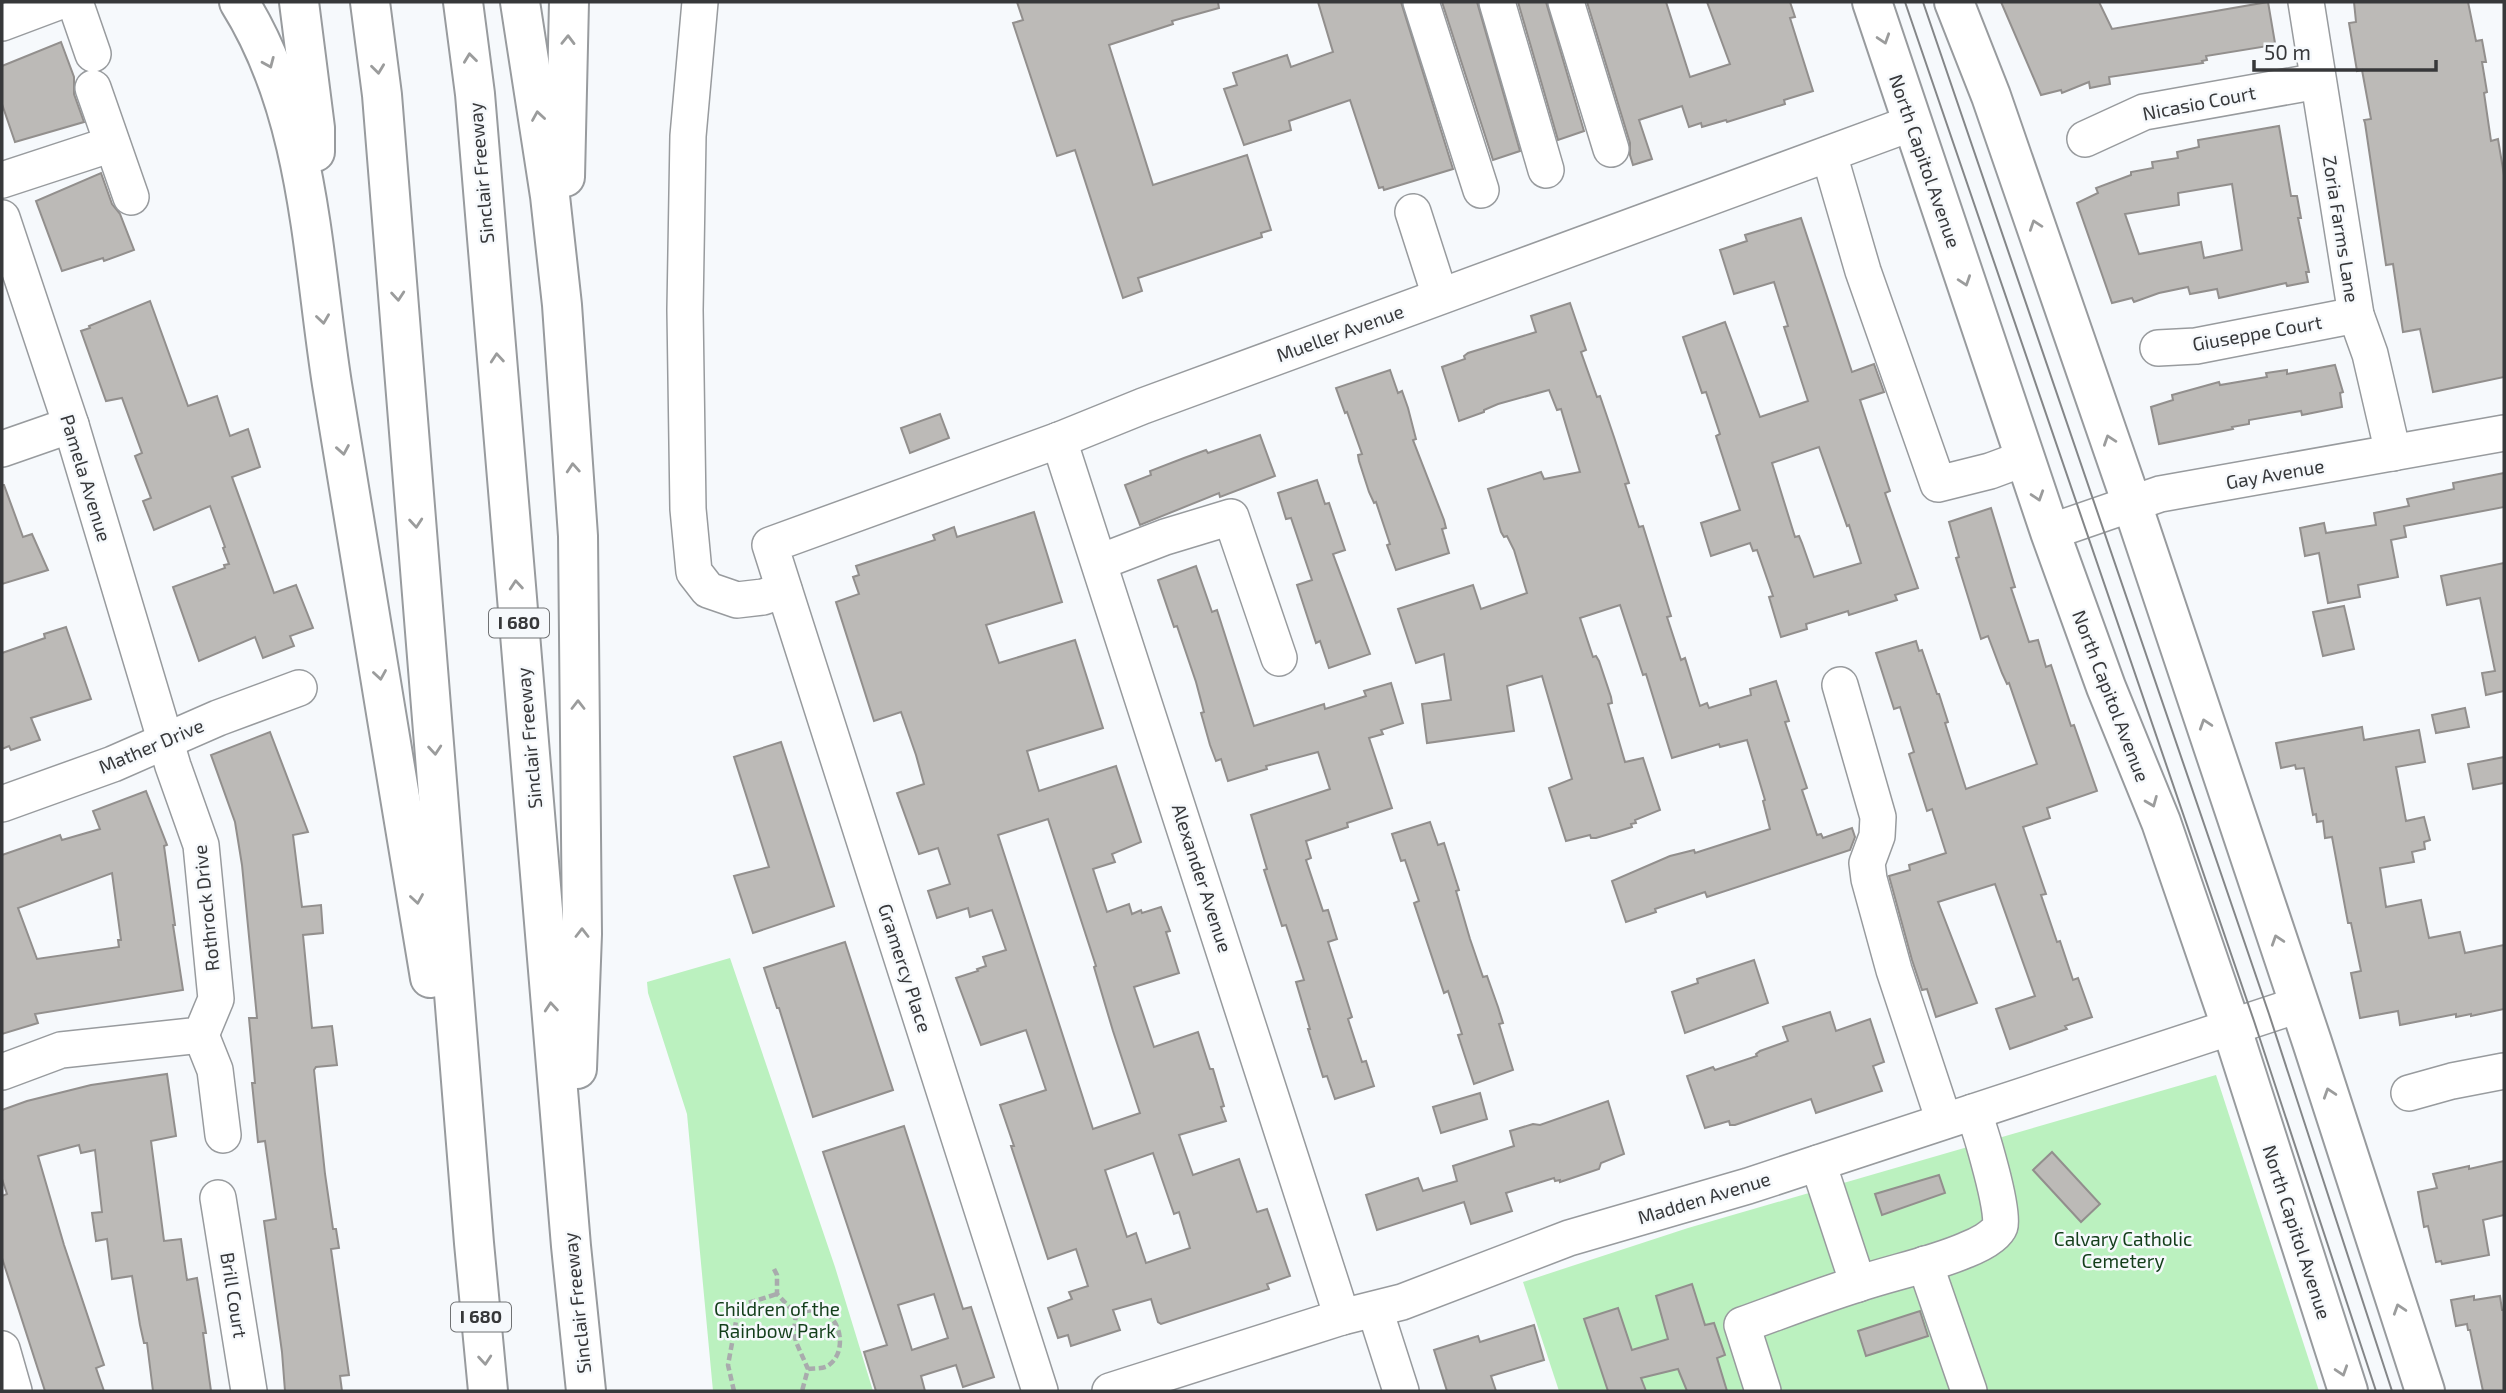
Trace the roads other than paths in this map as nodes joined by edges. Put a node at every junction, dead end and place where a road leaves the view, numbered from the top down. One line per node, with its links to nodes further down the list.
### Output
1 (58, 2): 16 (street)
2 (75, 2): 20 (street)
3 (239, 2): 29 (main road, one-way to 29)
4 (299, 2): 29 (main road)
5 (370, 2): 60 (main road, I 680, one-way to 60)
6 (463, 2): 61 (main road, Sinclair Freeway / I 680, one-way to 6)
7 (520, 2): 31 (main road, one-way to 7)
8 (569, 2): 31 (main road, one-way to 8)
9 (700, 2): 44 (street)
10 (1421, 2): 25 (street)
11 (1497, 2): 23 (street)
12 (1566, 2): 21 (street)
13 (1872, 2): 18 (main road, North Capitol Avenue, one-way to 18)
14 (1954, 2): 40 (main road, one-way to 14)
15 (2306, 2): 17 (street, Zoria Farms Lane)
16 (2, 23)
17 (2318, 81): 19 (street, Nicasio Court); 32 (street, Zoria Farms Lane)
18 (1912, 123): 22 (street, Mueller Avenue); 39 (main road, North Capitol Avenue, one-way to 39)
19 (2085, 139)
20 (113, 144): 24 (street); 26 (street)
21 (1611, 149)
22 (1829, 154): 30 (street, Mueller Avenue); 39 (street)
23 (1546, 170)
24 (2, 180)
25 (1481, 190)
26 (131, 197)
27 (1413, 212): 30 (street)
28 (2, 218): 34 (street, Pamela Avenue)
29 (314, 256): 60 (main road, one-way to 60)
30 (1440, 296): 36 (street, Mueller Avenue)
31 (562, 305): 61 (main road, one-way to 31)
32 (2356, 315): 33 (street, Giuseppe Court); 38 (street, Zoria Farms Lane)
33 (2158, 348)
34 (71, 425): 37 (street); 48 (street, Pamela Avenue)
35 (2504, 433): 38 (street, Gay Avenue)
36 (1059, 440): 42 (street, Mueller Avenue); 43 (street, Alexander Avenue)
37 (2, 449)
38 (2393, 453): 40 (street, Gay Avenue)
39 (2025, 458): 41 (main road, North Capitol Avenue, one-way to 41)
40 (2132, 504): 41 (street, Gay Avenue); 50 (main road, one-way to 40)
41 (2050, 532): 51 (main road, North Capitol Avenue, one-way to 51)
42 (770, 545): 44 (street, Gramercy Place)
43 (1100, 562): 45 (street); 64 (street, Alexander Avenue)
44 (784, 590): 70 (street, Gramercy Place)
45 (1279, 658)
46 (1840, 685): 56 (street)
47 (299, 688): 48 (street, Mather Drive)
48 (166, 740): 49 (street, Mather Drive); 52 (street, Rothrock Drive)
49 (2, 804)
50 (2298, 1004): 51 (street, Madden Avenue); 76 (main road, one-way to 50)
51 (2231, 1026): 56 (street, Madden Avenue); 75 (main road, North Capitol Avenue, one-way to 75)
52 (201, 1035): 54 (street); 57 (street)
53 (2504, 1071): 55 (street)
54 (2, 1072)
55 (2409, 1093)
56 (1959, 1117): 58 (street, Madden Avenue); 62 (street)
57 (222, 1135)
58 (1818, 1163): 63 (street); 64 (street, Madden Avenue)
59 (218, 1198): 67 (street, Brill Court)
60 (474, 1243): 68 (main road, I 680, one-way to 68)
61 (571, 1246): 69 (main road, Sinclair Freeway / I 680)
62 (1925, 1264): 63 (street); 74 (street)
63 (1858, 1284): 73 (street)
64 (1359, 1313): 71 (street, Madden Avenue); 72 (street, Alexander Avenue)
65 (2, 1349): 66 (street)
66 (14, 1391)
67 (250, 1391)
68 (488, 1391)
69 (586, 1391)
70 (1040, 1391)
71 (1110, 1391)
72 (1401, 1391)
73 (1763, 1391)
74 (1969, 1391)
75 (2348, 1391)
76 (2425, 1391)

